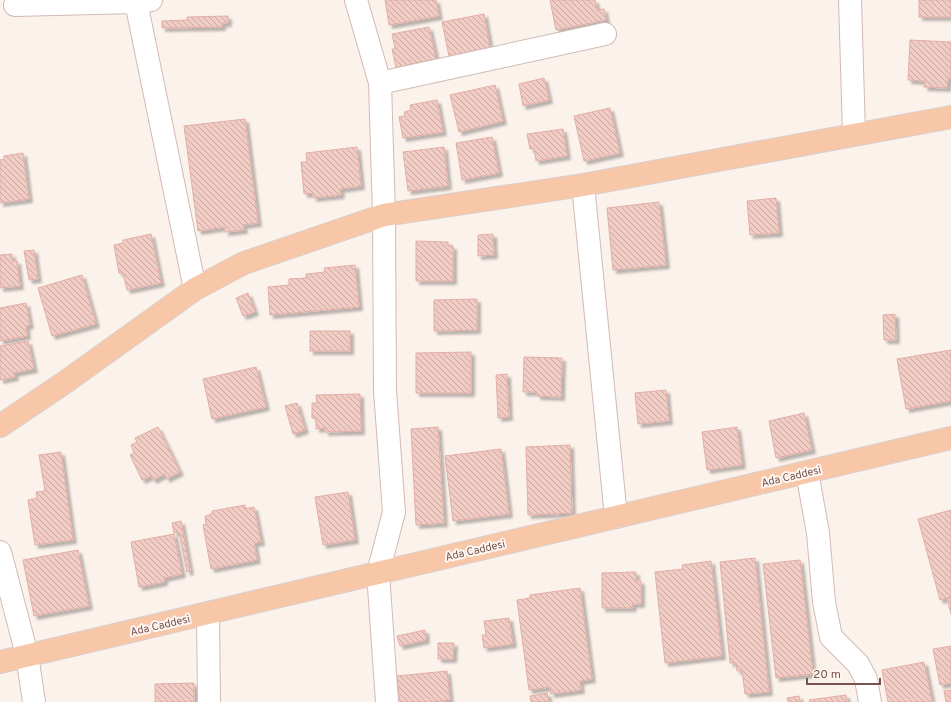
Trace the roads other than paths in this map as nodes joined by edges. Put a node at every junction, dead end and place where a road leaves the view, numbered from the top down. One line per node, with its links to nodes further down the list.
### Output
1 (356, 0): 6 (street)
2 (850, 0): 8 (street)
3 (144, 1): 4 (street); 11 (street)
4 (10, 6)
5 (605, 34): 6 (street)
6 (380, 83): 10 (street)
7 (951, 117): 8 (main road)
8 (854, 134): 9 (main road)
9 (583, 185): 10 (main road); 15 (street)
10 (384, 215): 11 (main road); 17 (street)
11 (195, 289): 12 (main road)
12 (0, 426)
13 (951, 438): 14 (main road, Ada Caddesi)
14 (807, 472): 15 (main road, Ada Caddesi); 24 (street)
15 (616, 517): 17 (main road, Ada Caddesi)
16 (0, 552): 19 (street)
17 (378, 573): 18 (main road, Ada Caddesi); 23 (street)
18 (208, 613): 19 (main road, Ada Caddesi); 22 (street)
19 (27, 656): 20 (main road, Ada Caddesi); 21 (street)
20 (0, 662)
21 (34, 702)
22 (209, 702)
23 (387, 702)
24 (870, 702)

